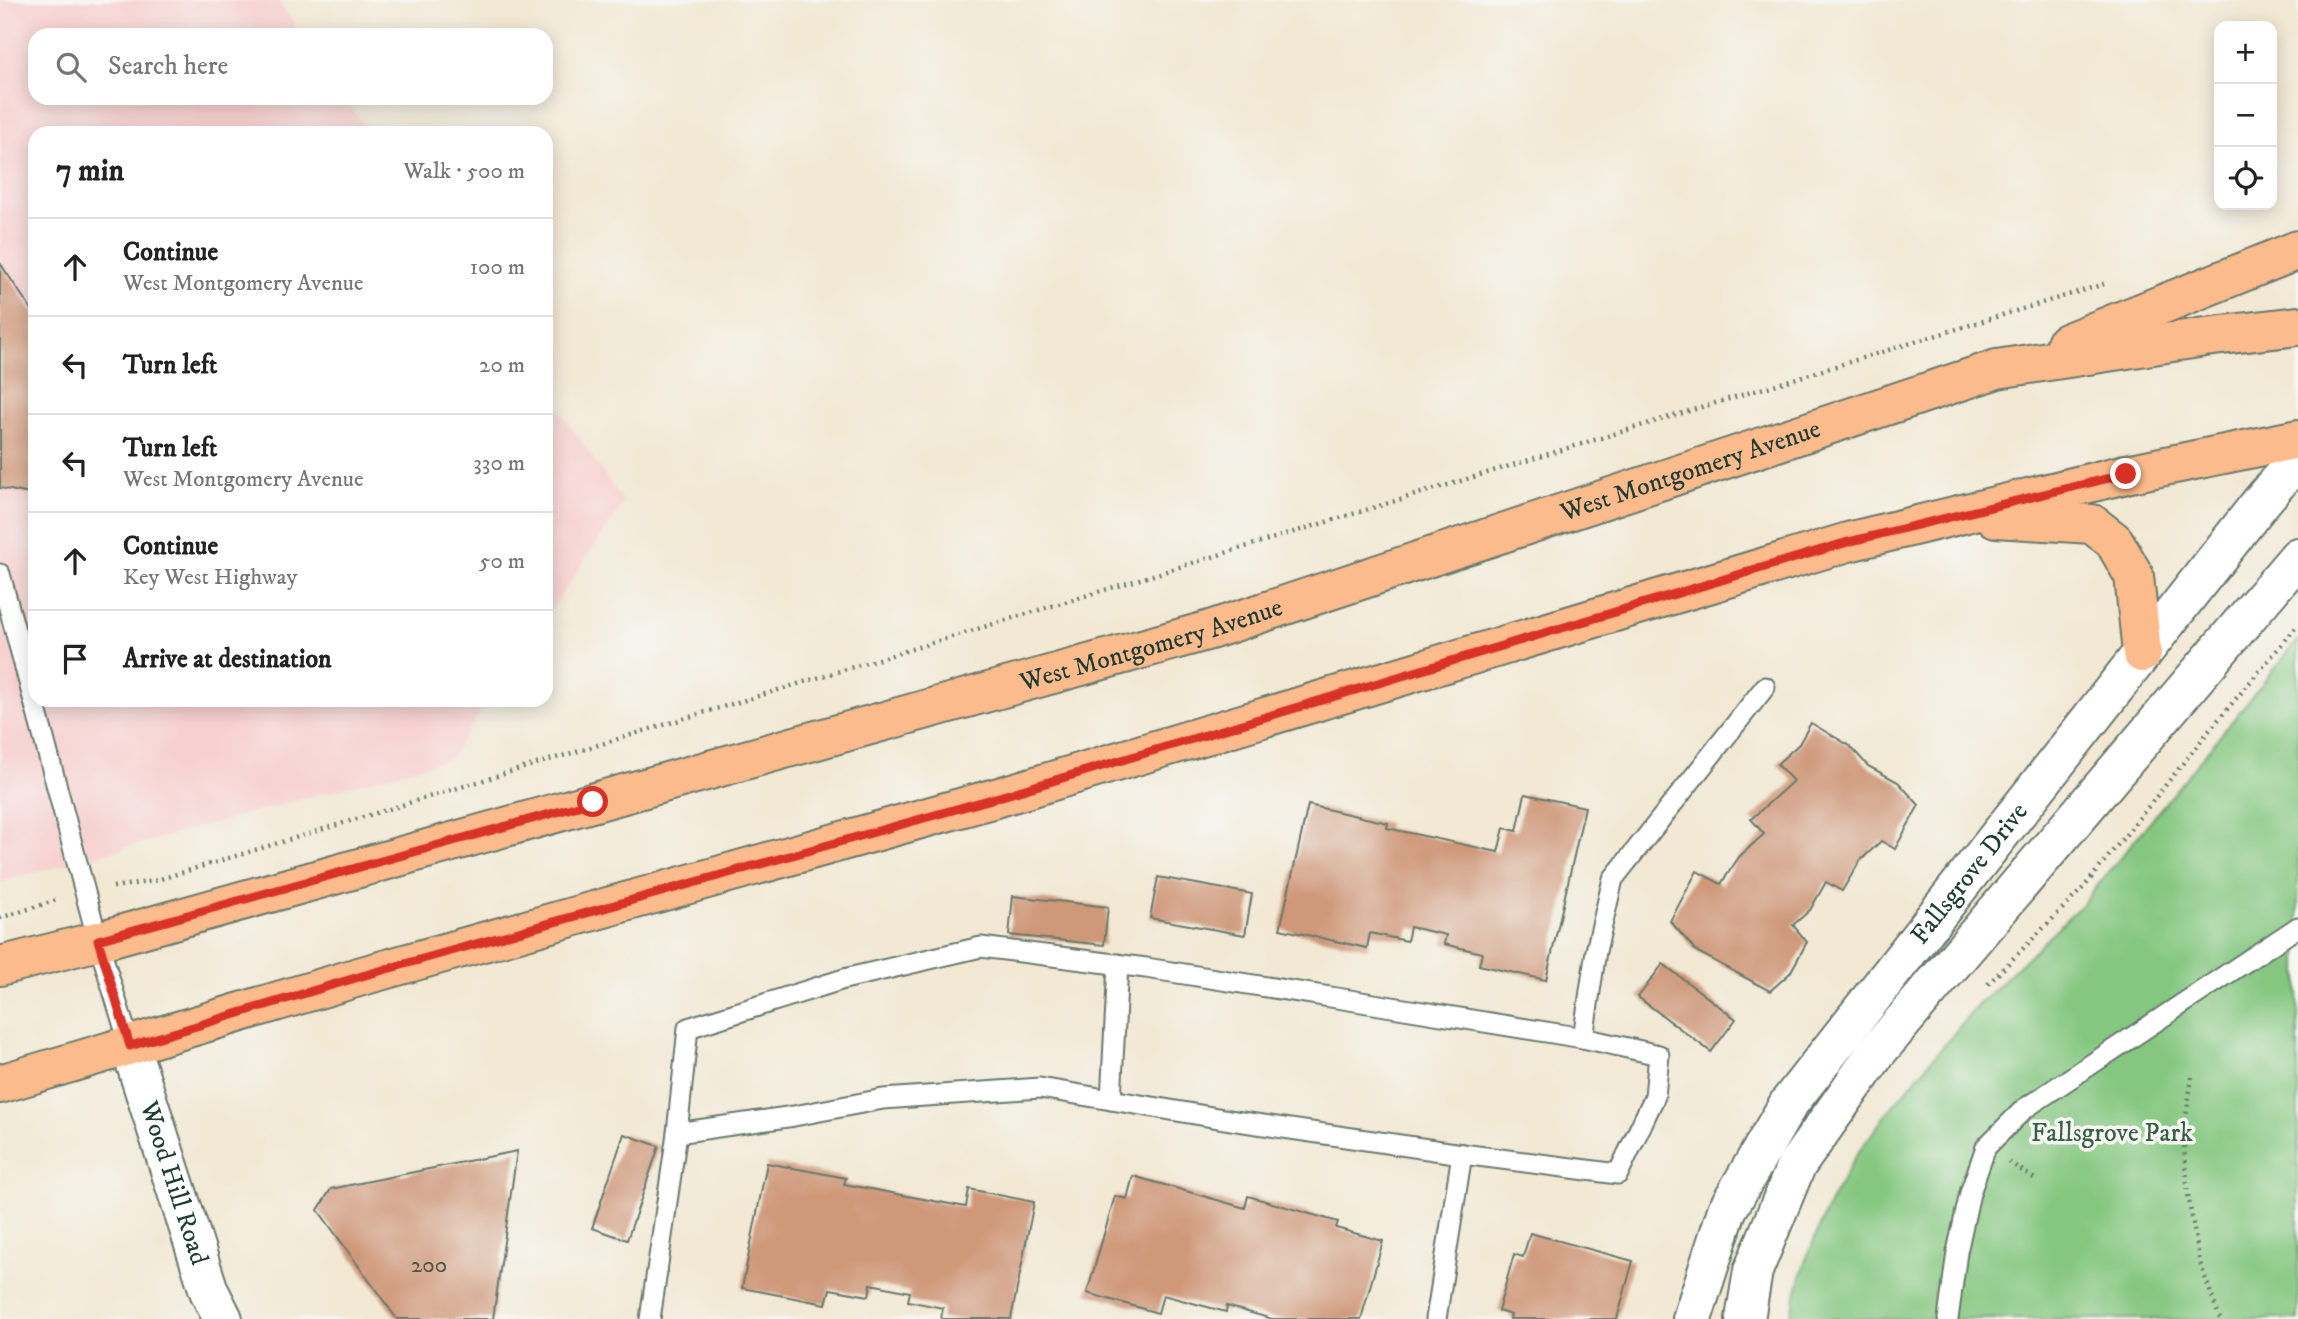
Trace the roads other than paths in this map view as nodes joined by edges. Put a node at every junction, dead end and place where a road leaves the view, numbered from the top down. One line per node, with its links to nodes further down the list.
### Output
1 (2298, 250): 3 (main road)
2 (2298, 326): 3 (main road, West Montgomery Avenue)
3 (1997, 369): 14 (main road, West Montgomery Avenue)
4 (2298, 439): 6 (main road)
5 (2298, 458): 9 (street, Fallsgrove Drive)
6 (1955, 516): 9 (main road); 18 (main road)
7 (2298, 557): 27 (street, Fallsgrove Drive)
8 (0, 574): 10 (lane)
9 (2142, 653): 26 (street, Fallsgrove Drive)
10 (28, 678)
11 (1765, 687): 17 (lane)
12 (36, 707): 14 (lane)
13 (2298, 927): 28 (lane)
14 (98, 940): 16 (main road, West Montgomery Avenue); 18 (lane)
15 (1118, 964): 17 (lane); 20 (lane); 21 (lane)
16 (0, 966)
17 (1583, 1038): 22 (lane)
18 (130, 1046): 19 (main road); 23 (street, Wood Hill Road)
19 (0, 1084)
20 (1111, 1100): 21 (lane); 22 (lane)
21 (677, 1133): 24 (lane)
22 (1462, 1154): 25 (lane)
23 (223, 1319)
24 (650, 1319)
25 (1436, 1319)
26 (1692, 1319)
27 (1745, 1319)
28 (1948, 1319)

